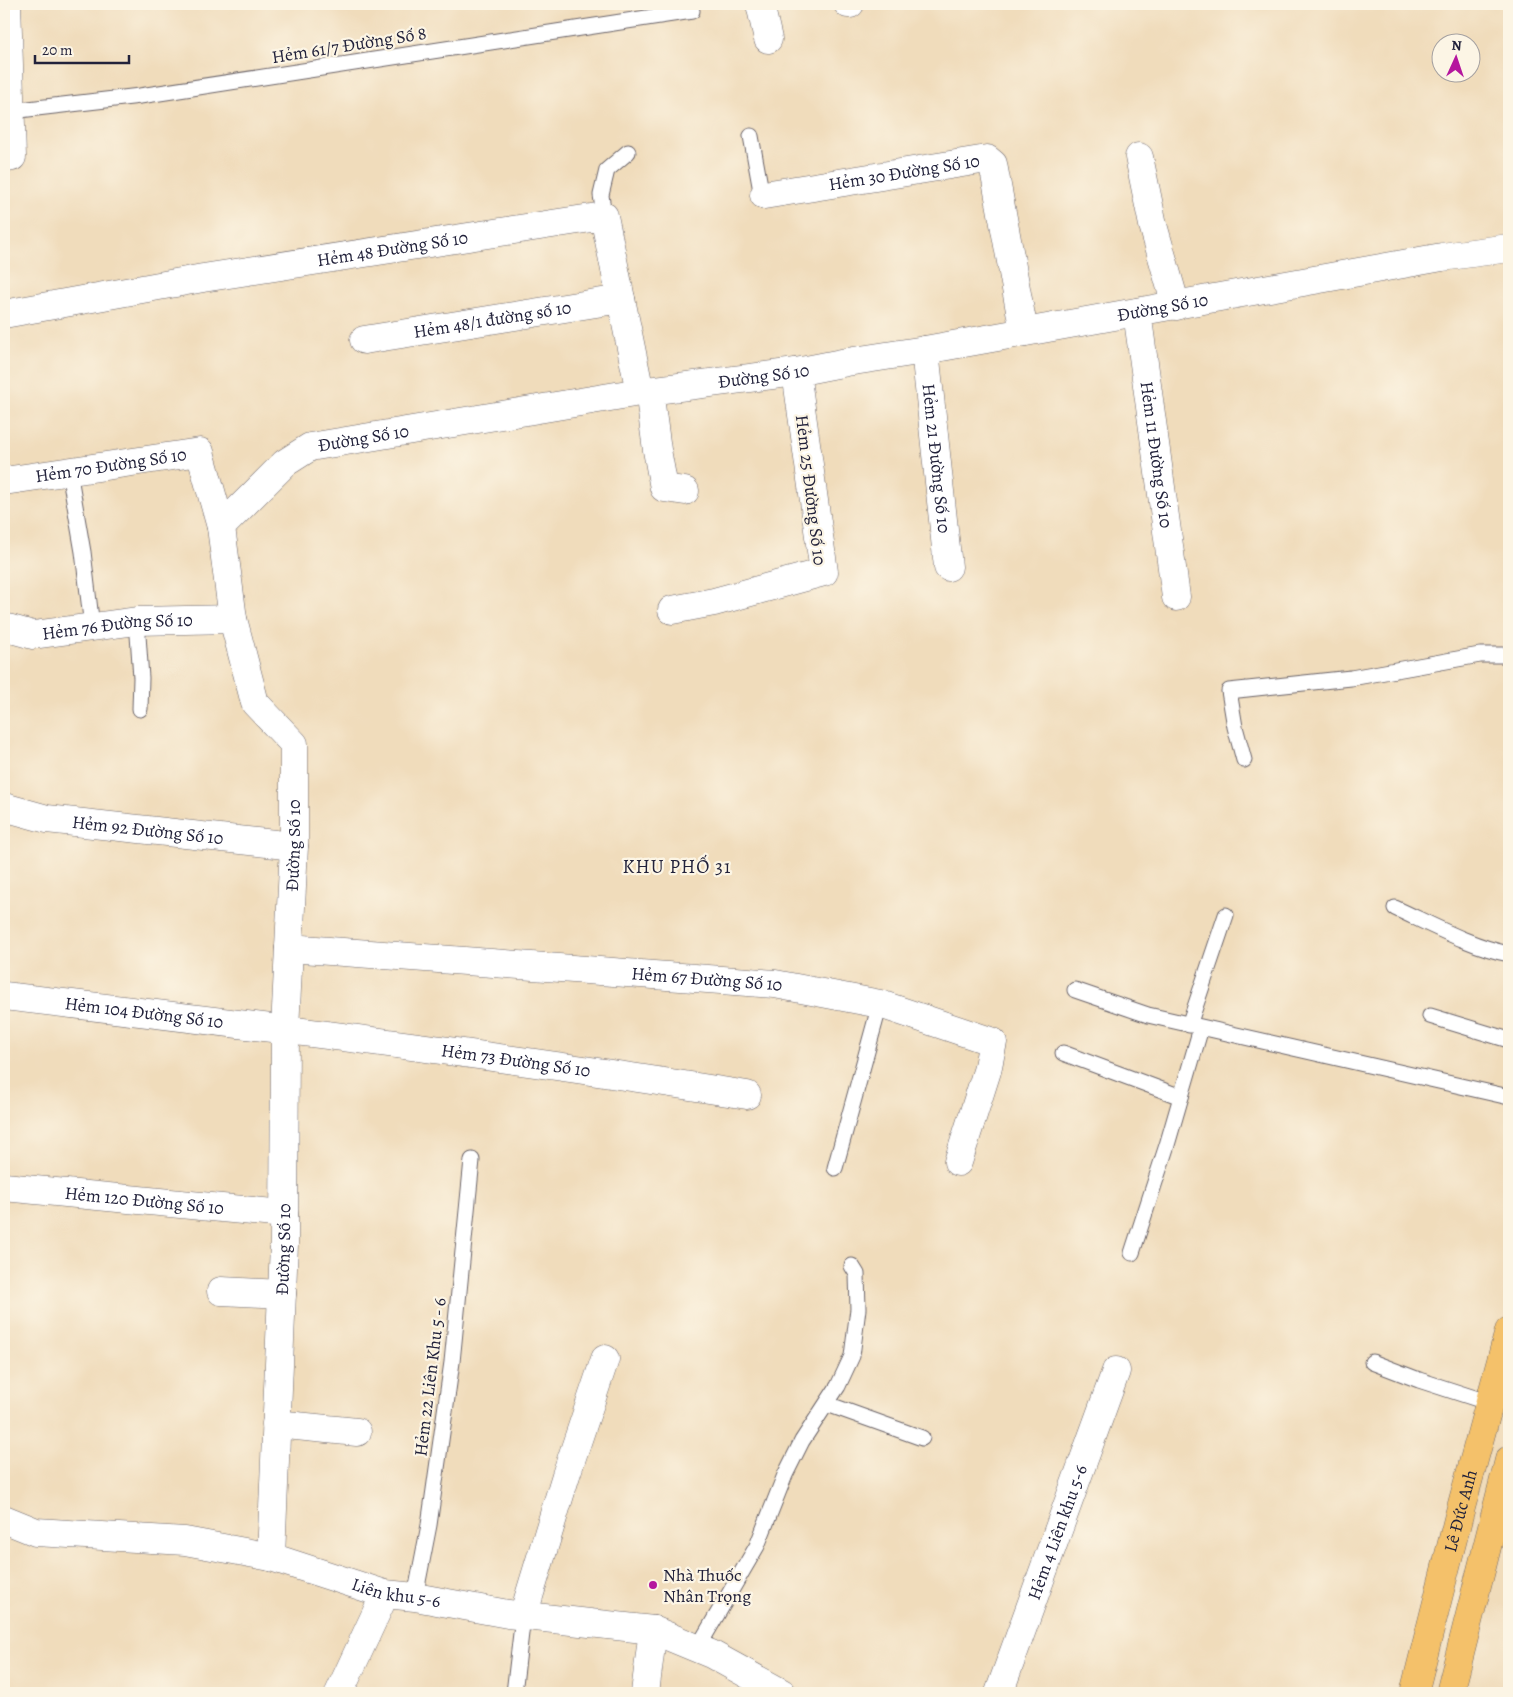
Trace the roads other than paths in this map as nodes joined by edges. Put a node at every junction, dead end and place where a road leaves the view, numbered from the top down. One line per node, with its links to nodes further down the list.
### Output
1 (7, 4): 5 (street)
2 (760, 4): 4 (street)
3 (692, 11): 5 (lane, Hẻm 61/7 Đường Số 8)
4 (768, 40)
5 (11, 111): 8 (street)
6 (751, 136): 10 (lane)
7 (628, 152): 11 (lane)
8 (4, 158)
9 (1139, 158): 14 (street)
10 (764, 195): 17 (street, Hẻm 30 Đường Số 10)
11 (604, 216): 13 (street); 16 (street, Hẻm 48 Đường Số 10)
12 (1509, 248): 14 (street, Đường Số 10)
13 (621, 299): 18 (street, Hẻm 48/1 đường số 10); 21 (street)
14 (1176, 306): 15 (street, Đường Số 10)
15 (1137, 312): 17 (street, Đường Số 10); 27 (street, Hẻm 11 Đường Số 10)
16 (4, 314)
17 (1024, 332): 19 (street, Đường Số 10)
18 (364, 340)
19 (925, 350): 20 (street, Đường Số 10); 26 (street, Hẻm 21 Đường Số 10)
20 (796, 372): 21 (street, Đường Số 10); 28 (street, Hẻm 25 Đường Số 10)
21 (645, 391): 24 (street); 25 (street, Đường Số 10)
22 (69, 471): 23 (street, Hẻm 70 Đường Số 10); 25 (street, Hẻm 70 Đường Số 10); 32 (lane)
23 (4, 481)
24 (685, 492)
25 (221, 526): 29 (street, Đường Số 10)
26 (948, 567)
27 (1176, 597)
28 (672, 610)
29 (233, 619): 30 (street, Hẻm 76 Đường Số 10); 37 (street, Đường Số 10)
30 (137, 621): 32 (street, Hẻm 76 Đường Số 10); 34 (lane)
31 (4, 627): 32 (street, Hẻm 76 Đường Số 10)
32 (92, 627)
33 (1509, 655): 35 (lane)
34 (140, 709)
35 (1244, 760)
36 (4, 807): 37 (street, Hẻm 92 Đường Số 10)
37 (294, 846): 40 (street, Đường Số 10)
38 (1395, 908): 41 (lane)
39 (1226, 915): 46 (lane)
40 (289, 948): 44 (street, Hẻm 67 Đường Số 10); 47 (street, Đường Số 10)
41 (1509, 954)
42 (1076, 990): 46 (lane)
43 (4, 996): 47 (street, Hẻm 104 Đường Số 10)
44 (880, 1004): 54 (street, Hẻm 67 Đường Số 10); 55 (lane)
45 (1430, 1016): 48 (lane)
46 (1195, 1026): 51 (lane); 52 (lane)
47 (285, 1029): 50 (street, Hẻm 73 Đường Số 10); 57 (street, Đường Số 10)
48 (1509, 1040)
49 (1064, 1053): 51 (lane)
50 (747, 1095)
51 (1181, 1097): 58 (lane)
52 (1509, 1098)
53 (472, 1160): 75 (lane, Hẻm 22 Liên Khu 5 - 6)
54 (958, 1162)
55 (835, 1168)
56 (4, 1187): 57 (street, Hẻm 120 Đường Số 10)
57 (284, 1214): 61 (street, Đường Số 10)
58 (1132, 1253)
59 (852, 1266): 67 (lane)
60 (220, 1291): 61 (street)
61 (282, 1294): 68 (street, Đường Số 10)
62 (1509, 1331): 66 (highway, Lê Đức Anh)
63 (605, 1359): 76 (street)
64 (1372, 1362): 66 (lane)
65 (1116, 1371): 83 (street, Hẻm 4 Liên khu 5-6)
66 (1490, 1403): 84 (highway, Lê Đức Anh)
67 (827, 1404): 70 (lane); 78 (lane)
68 (276, 1424): 69 (street); 73 (street, Đường Số 10)
69 (357, 1432)
70 (922, 1438)
71 (1509, 1460): 85 (highway, Lê Đức Anh)
72 (4, 1519): 73 (street, Liên khu 5-6)
73 (271, 1556): 74 (street, Liên khu 5-6)
74 (385, 1594): 75 (street, Liên khu 5-6); 79 (street)
75 (415, 1597): 76 (street, Liên khu 5-6)
76 (523, 1616): 77 (street, Liên khu 5-6); 80 (lane)
77 (653, 1630): 78 (street, Liên khu 5-6); 81 (street)
78 (697, 1649): 82 (street, Liên khu 5-6)
79 (340, 1693)
80 (514, 1693)
81 (645, 1693)
82 (782, 1693)
83 (999, 1693)
84 (1414, 1693)
85 (1450, 1693)

